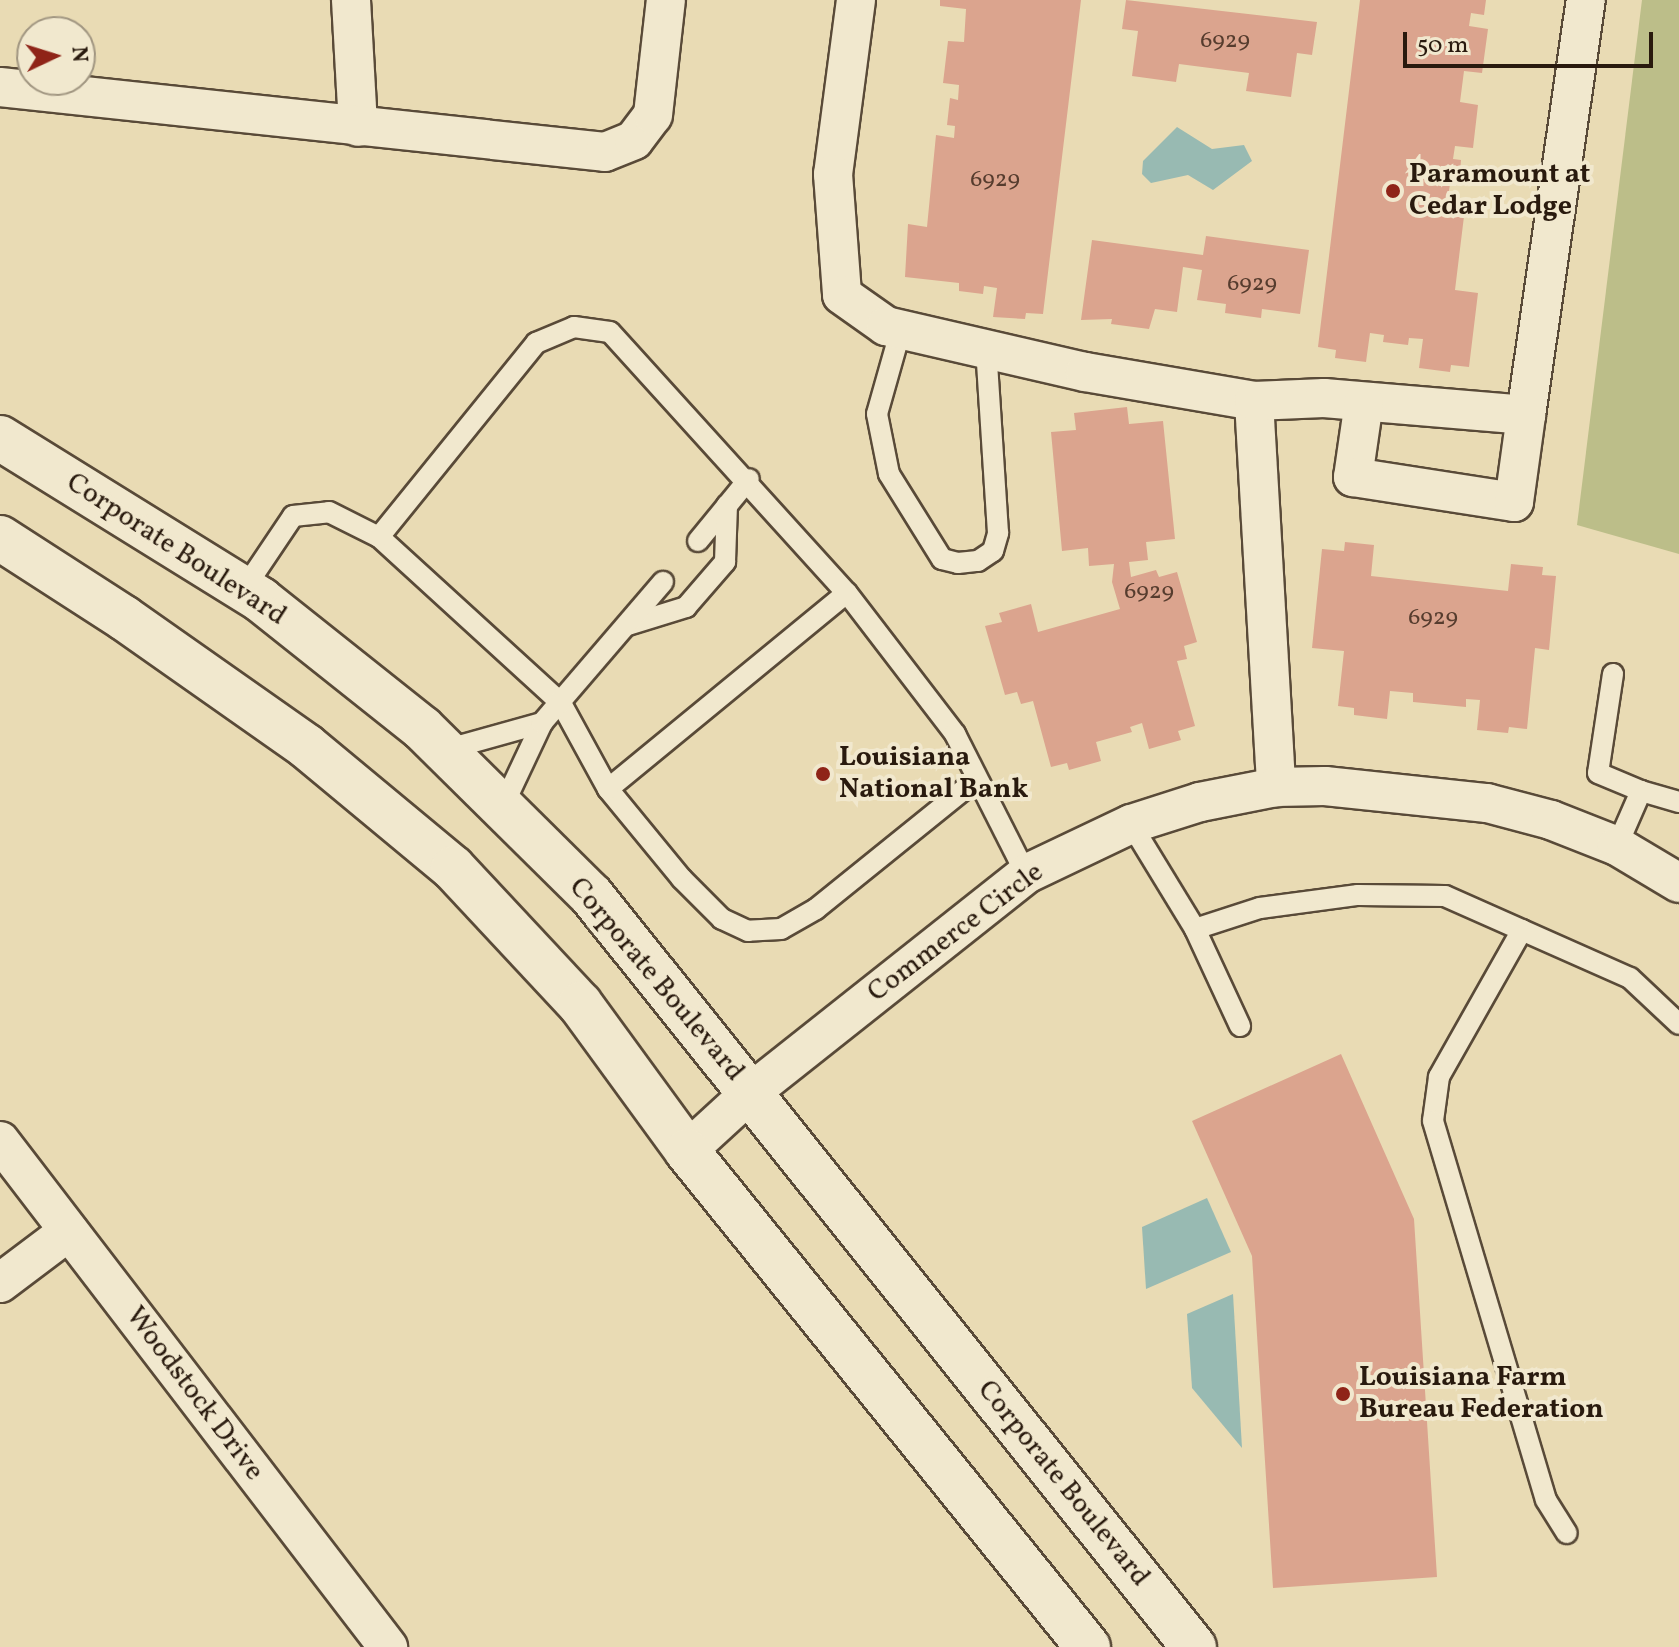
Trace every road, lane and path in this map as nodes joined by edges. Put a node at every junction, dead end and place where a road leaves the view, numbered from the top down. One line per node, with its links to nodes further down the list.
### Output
1 (351, 0): 6 (street)
2 (666, 0): 6 (street)
3 (856, 0): 7 (street)
4 (1586, 0): 11 (street)
5 (0, 87): 6 (street)
6 (358, 127)
7 (901, 329): 8 (street); 8 (lane)
8 (986, 349): 9 (street)
9 (1254, 401): 10 (street); 27 (street)
10 (1364, 402): 11 (street); 11 (street)
11 (1526, 415)
12 (0, 438): 19 (street, Corporate Boulevard)
13 (749, 479): 14 (lane); 15 (lane); 20 (lane)
14 (727, 505): 17 (lane); 21 (lane)
15 (379, 537): 19 (lane); 23 (lane)
16 (0, 538): 42 (street)
17 (698, 541)
18 (663, 582): 21 (lane)
19 (244, 589): 25 (street, Corporate Boulevard)
20 (847, 593): 26 (lane); 28 (lane)
21 (628, 625): 23 (lane)
22 (1613, 674): 29 (lane)
23 (561, 703): 24 (lane); 28 (lane)
24 (542, 723): 25 (lane); 31 (lane)
25 (445, 750): 31 (street, Corporate Boulevard)
26 (977, 779): 28 (lane); 34 (lane)
27 (1276, 787): 32 (street, Commerce Circle); 33 (street, Commerce Circle)
28 (608, 789)
29 (1641, 791): 30 (lane); 33 (lane)
30 (1679, 802)
31 (502, 808): 40 (street, Corporate Boulevard)
32 (1131, 824): 34 (street, Commerce Circle); 36 (lane)
33 (1617, 846): 35 (street, Commerce Circle)
34 (1026, 874): 40 (street, Commerce Circle)
35 (1679, 883)
36 (1195, 929): 37 (lane); 39 (lane)
37 (1522, 930): 38 (lane); 45 (lane)
38 (1679, 1024)
39 (1240, 1026)
40 (750, 1093): 42 (street, Commerce Circle); 48 (street, Corporate Boulevard)
41 (0, 1141): 43 (street, Woodstock Drive)
42 (687, 1151): 47 (street)
43 (69, 1231): 44 (street); 46 (street, Woodstock Drive)
44 (0, 1283)
45 (1567, 1533)
46 (388, 1647)
47 (1088, 1647)
48 (1194, 1647)

